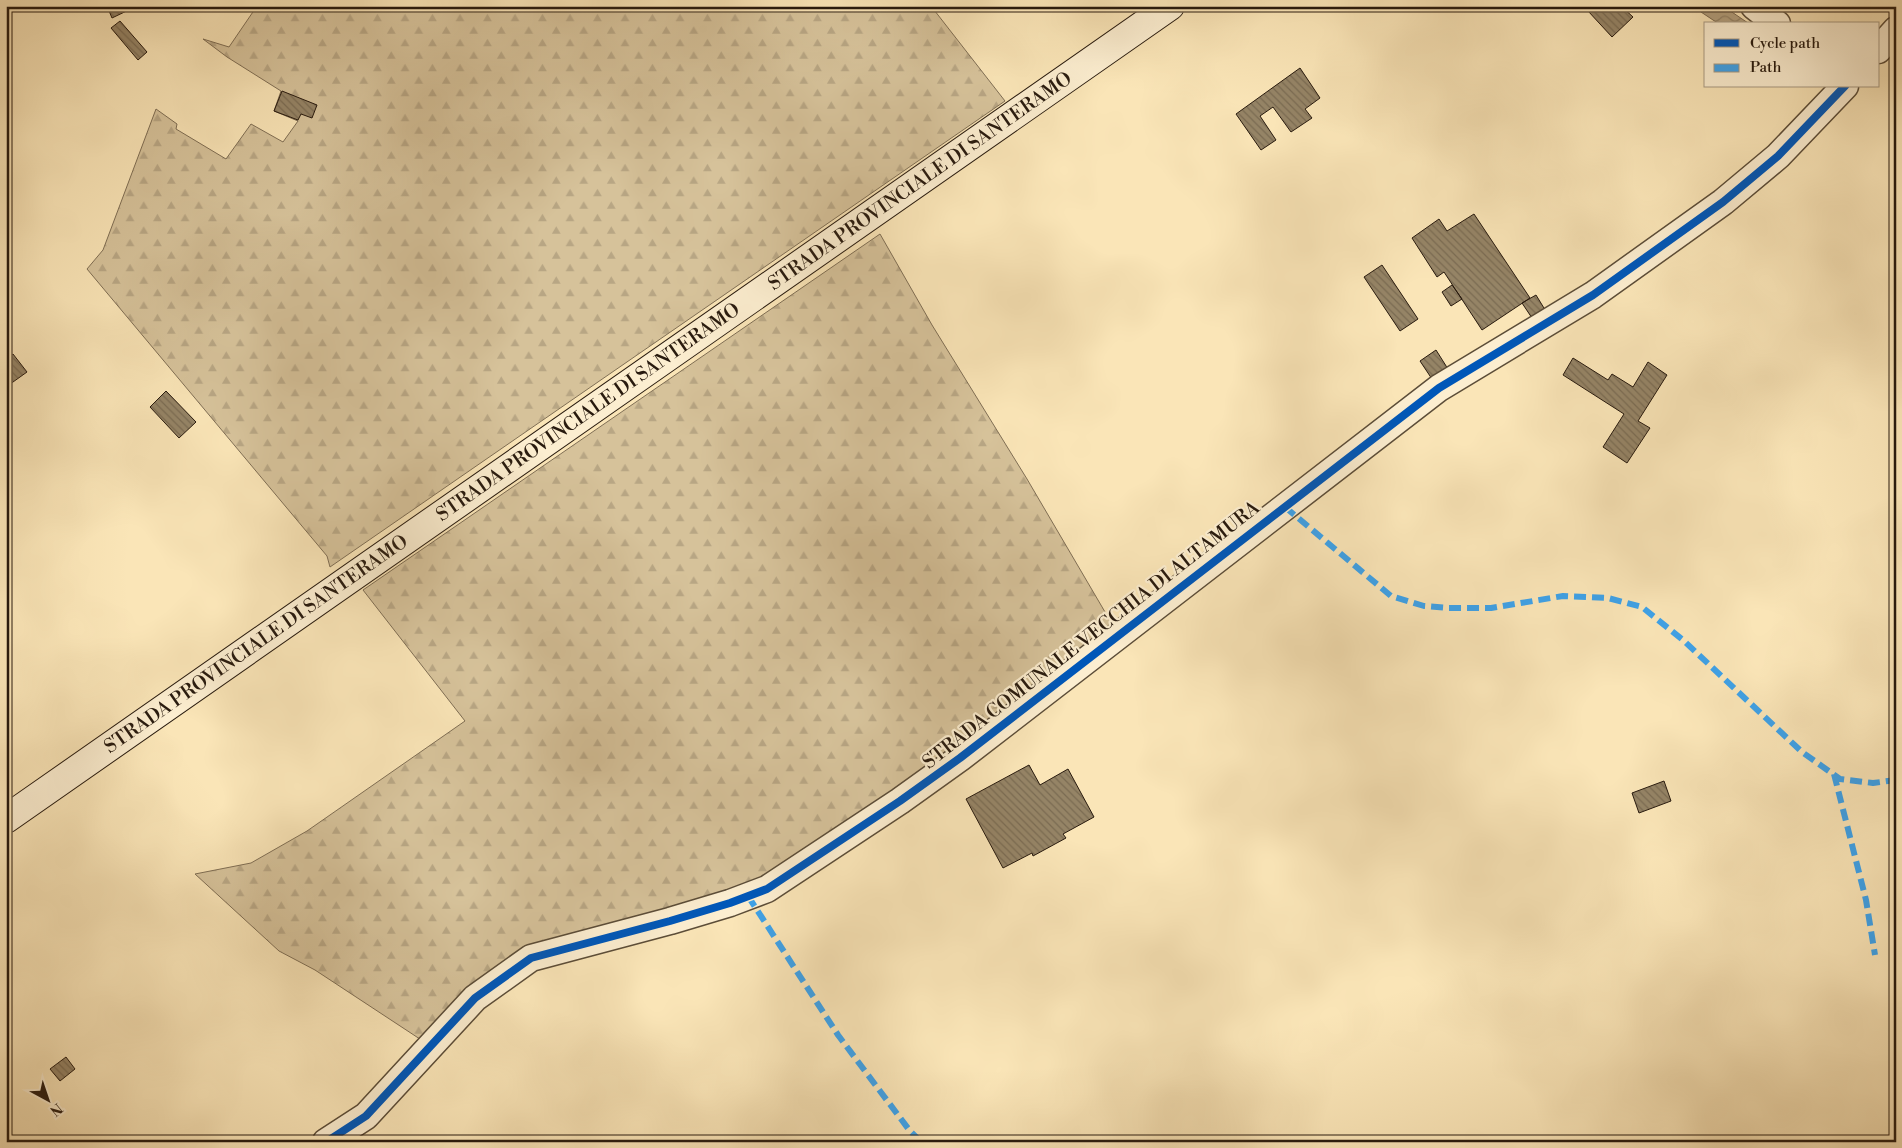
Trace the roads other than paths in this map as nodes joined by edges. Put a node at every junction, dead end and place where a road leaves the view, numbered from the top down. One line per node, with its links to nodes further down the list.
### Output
1 (1170, 6): 7 (main road, STRADA PROVINCIALE DI SANTERAMO)
2 (1754, 6): 3 (street)
3 (1774, 22)
4 (1896, 30): 5 (street)
5 (1880, 48)
6 (1843, 88): 8 (street, STRADA COMUNALE VECCHIA DI ALTAMURA)
7 (6, 819)
8 (326, 1142)

